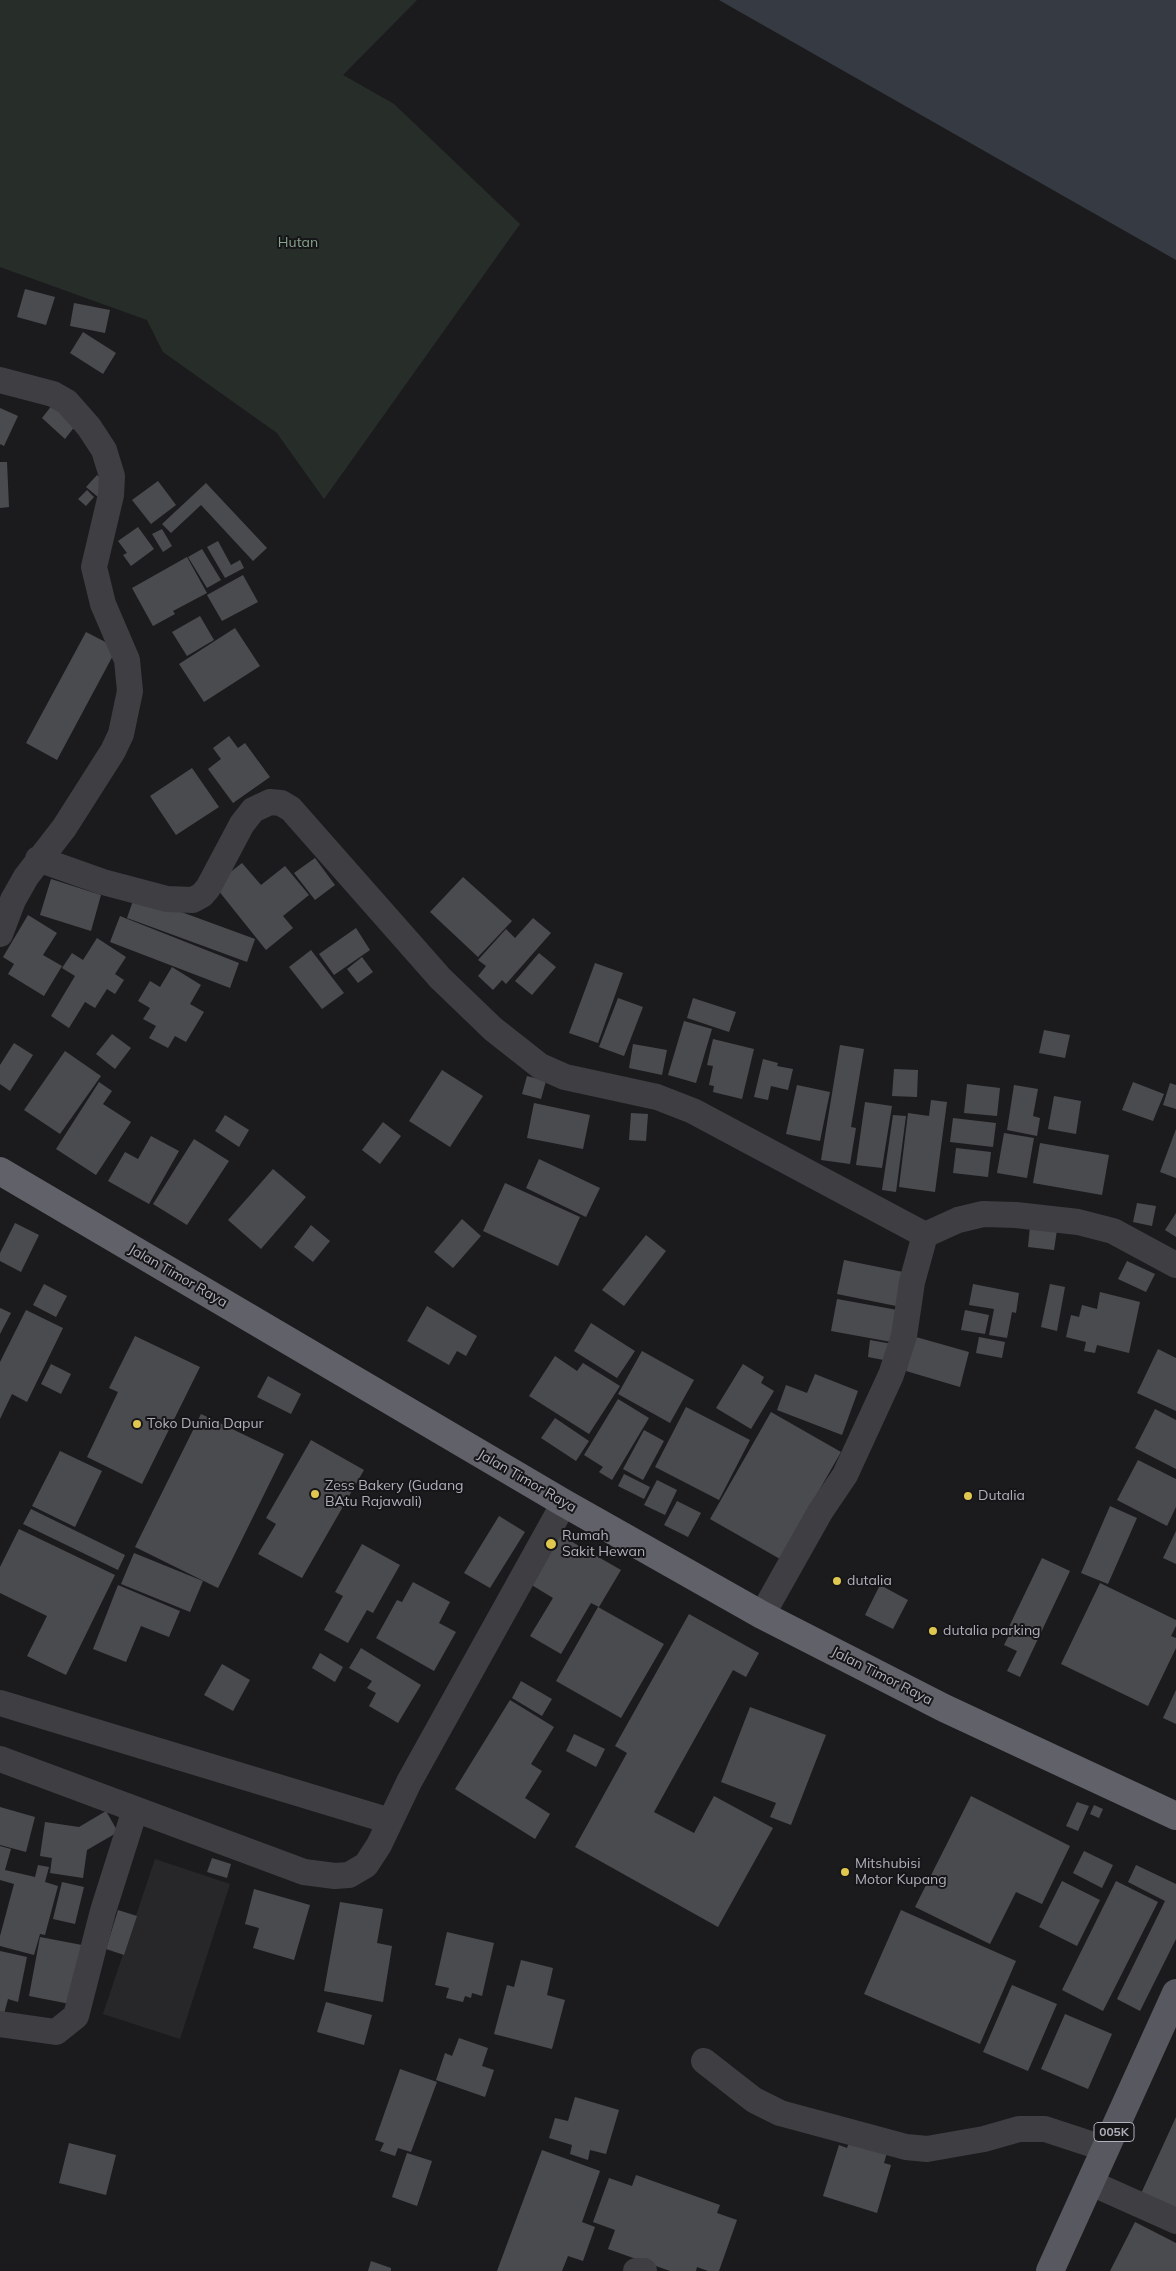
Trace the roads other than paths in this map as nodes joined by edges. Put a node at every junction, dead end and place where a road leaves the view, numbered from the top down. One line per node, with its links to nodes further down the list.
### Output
1 (0, 380): 2 (street)
2 (38, 859): 3 (street); 5 (street)
3 (0, 934)
4 (0, 1171): 7 (highway, Jalan Timor Raya)
5 (925, 1235): 6 (street); 8 (street)
6 (1176, 1265)
7 (564, 1503): 8 (highway, Jalan Timor Raya); 13 (street)
8 (762, 1615): 12 (highway, Jalan Timor Raya)
9 (0, 1703): 13 (street)
10 (0, 1759): 11 (street)
11 (135, 1810): 13 (street); 15 (street)
12 (1176, 1816)
13 (390, 1821)
14 (1176, 1992): 17 (main road, 005K)
15 (0, 2024)
16 (704, 2061): 17 (street)
17 (1106, 2149): 18 (main road, 005K)
18 (1091, 2183): 19 (street); 22 (main road, 005K)
19 (1176, 2221)
20 (636, 2271): 21 (street)
21 (644, 2271)
22 (1050, 2271)

